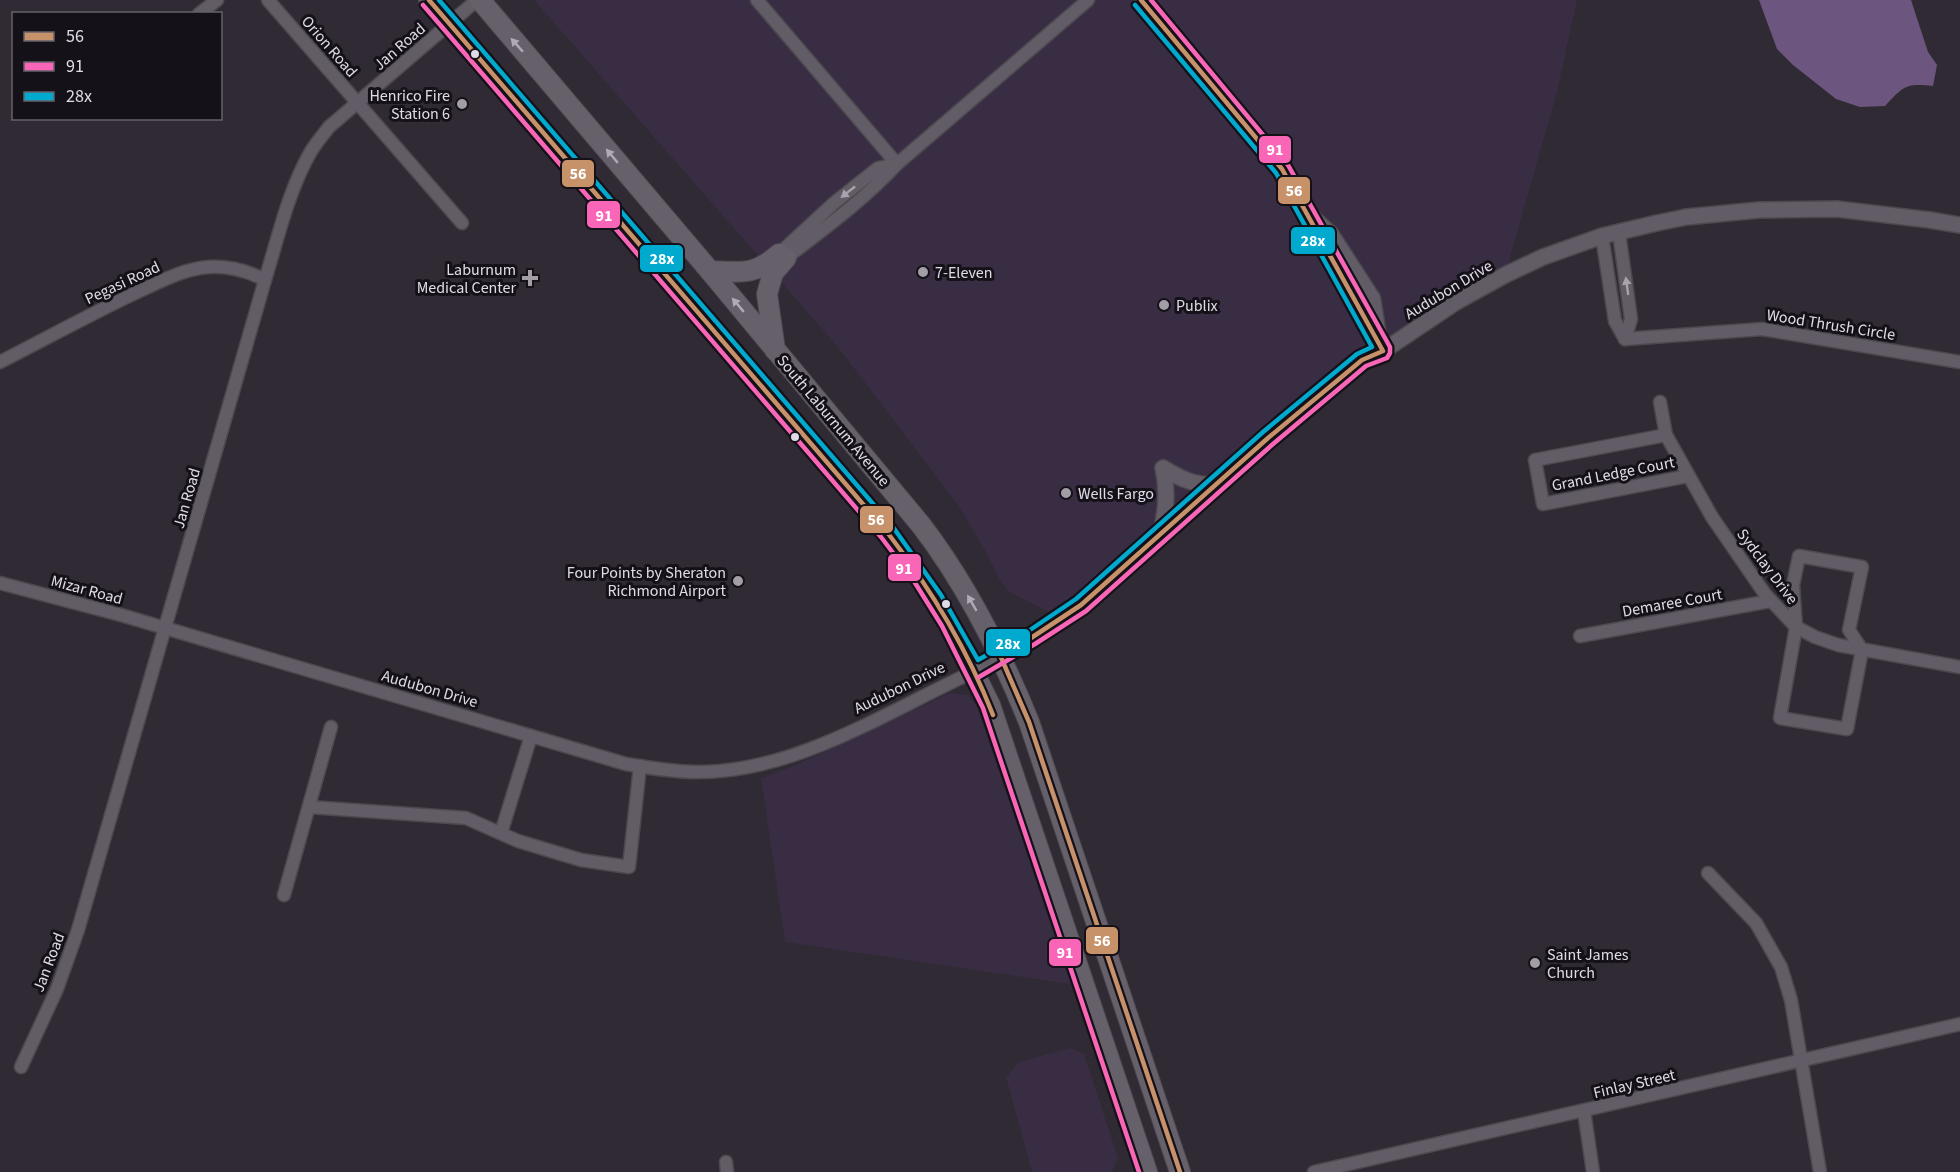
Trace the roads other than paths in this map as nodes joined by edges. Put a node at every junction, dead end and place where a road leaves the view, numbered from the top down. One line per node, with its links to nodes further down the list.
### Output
1 (217, 0): 8 (street)
2 (268, 0): 10 (street, Orion Road)
3 (429, 0): 9 (main road, South Laburnum Avenue)
4 (478, 0): 9 (street, Jan Road); 18 (main road, South Laburnum Avenue, one-way to 4)
5 (757, 0): 11 (street)
6 (1088, 0): 11 (street)
7 (1141, 0): 12 (street)
8 (202, 12)
9 (450, 24): 10 (street, Jan Road); 38 (main road, South Laburnum Avenue)
10 (358, 103): 13 (street, Orion Road); 19 (street, Jan Road)
11 (897, 164): 17 (street)
12 (1301, 205): 22 (street); 22 (street)
13 (462, 223)
14 (1960, 225): 15 (street, Audubon Drive)
15 (1619, 233): 16 (street, Audubon Drive); 20 (street, one-way to 15)
16 (1602, 236): 20 (street); 22 (street, Audubon Drive)
17 (784, 255): 18 (main road); 21 (main road)
18 (710, 271): 21 (main road, South Laburnum Avenue, one-way to 18)
19 (265, 280): 23 (street, Pegasi Road); 33 (street, Jan Road)
20 (1625, 339): 24 (street, Wood Thrush Circle)
21 (776, 350): 36 (main road, South Laburnum Avenue, one-way to 21)
22 (1383, 351): 28 (street, Audubon Drive)
23 (0, 362)
24 (1960, 362)
25 (1660, 402): 26 (street, Sydclay Drive)
26 (1666, 435): 27 (street, Sydclay Drive); 27 (street, Grand Ledge Court)
27 (1688, 476): 31 (street, Sydclay Drive)
28 (1215, 485): 29 (street, Audubon Drive); 29 (street)
29 (1161, 533): 36 (street, Audubon Drive)
30 (0, 583): 33 (street, Mizar Road)
31 (1770, 601): 32 (street, Sydclay Drive); 34 (street, Demaree Court)
32 (1796, 627): 35 (street, Sydclay Drive); 35 (street); 35 (street)
33 (165, 628): 40 (street, Audubon Drive); 48 (street, Jan Road)
34 (1580, 636)
35 (1862, 650): 37 (street, Sydclay Drive)
36 (1000, 655): 38 (street, Audubon Drive); 51 (main road, South Laburnum Avenue)
37 (1960, 667)
38 (975, 671): 41 (street, Audubon Drive); 50 (main road, South Laburnum Avenue)
39 (331, 727): 42 (street)
40 (531, 736): 41 (street, Audubon Drive); 43 (street)
41 (640, 766): 43 (street)
42 (309, 807): 43 (street); 45 (street)
43 (501, 833)
44 (1708, 873): 47 (street)
45 (284, 895)
46 (1960, 1024): 47 (street, Finlay Street)
47 (1802, 1061): 49 (street, Finlay Street); 54 (street)
48 (21, 1067)
49 (1584, 1111): 52 (street, Finlay Street); 53 (street)
50 (1147, 1172)
51 (1180, 1172)
52 (1314, 1172)
53 (1593, 1172)
54 (1820, 1172)

